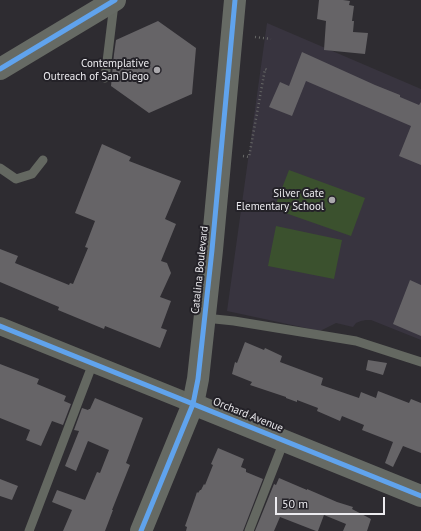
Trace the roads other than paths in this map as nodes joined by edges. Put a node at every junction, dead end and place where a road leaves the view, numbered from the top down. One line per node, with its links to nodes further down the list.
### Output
1 (114, 0): 3 (main road); 4 (lane)
2 (234, 0): 7 (main road, Catalina Boulevard)
3 (0, 69)
4 (105, 78)
5 (43, 160): 6 (lane)
6 (0, 168)
7 (205, 318): 9 (lane); 11 (main road, Catalina Boulevard)
8 (0, 326): 10 (street, Orchard Avenue)
9 (421, 362)
10 (93, 363): 11 (street, Orchard Avenue); 14 (lane)
11 (194, 404): 12 (main road, Orchard Avenue); 15 (main road, Catalina Boulevard)
12 (284, 441): 13 (main road, Orchard Avenue); 16 (lane)
13 (421, 496)
14 (29, 531)
15 (141, 531)
16 (249, 531)

